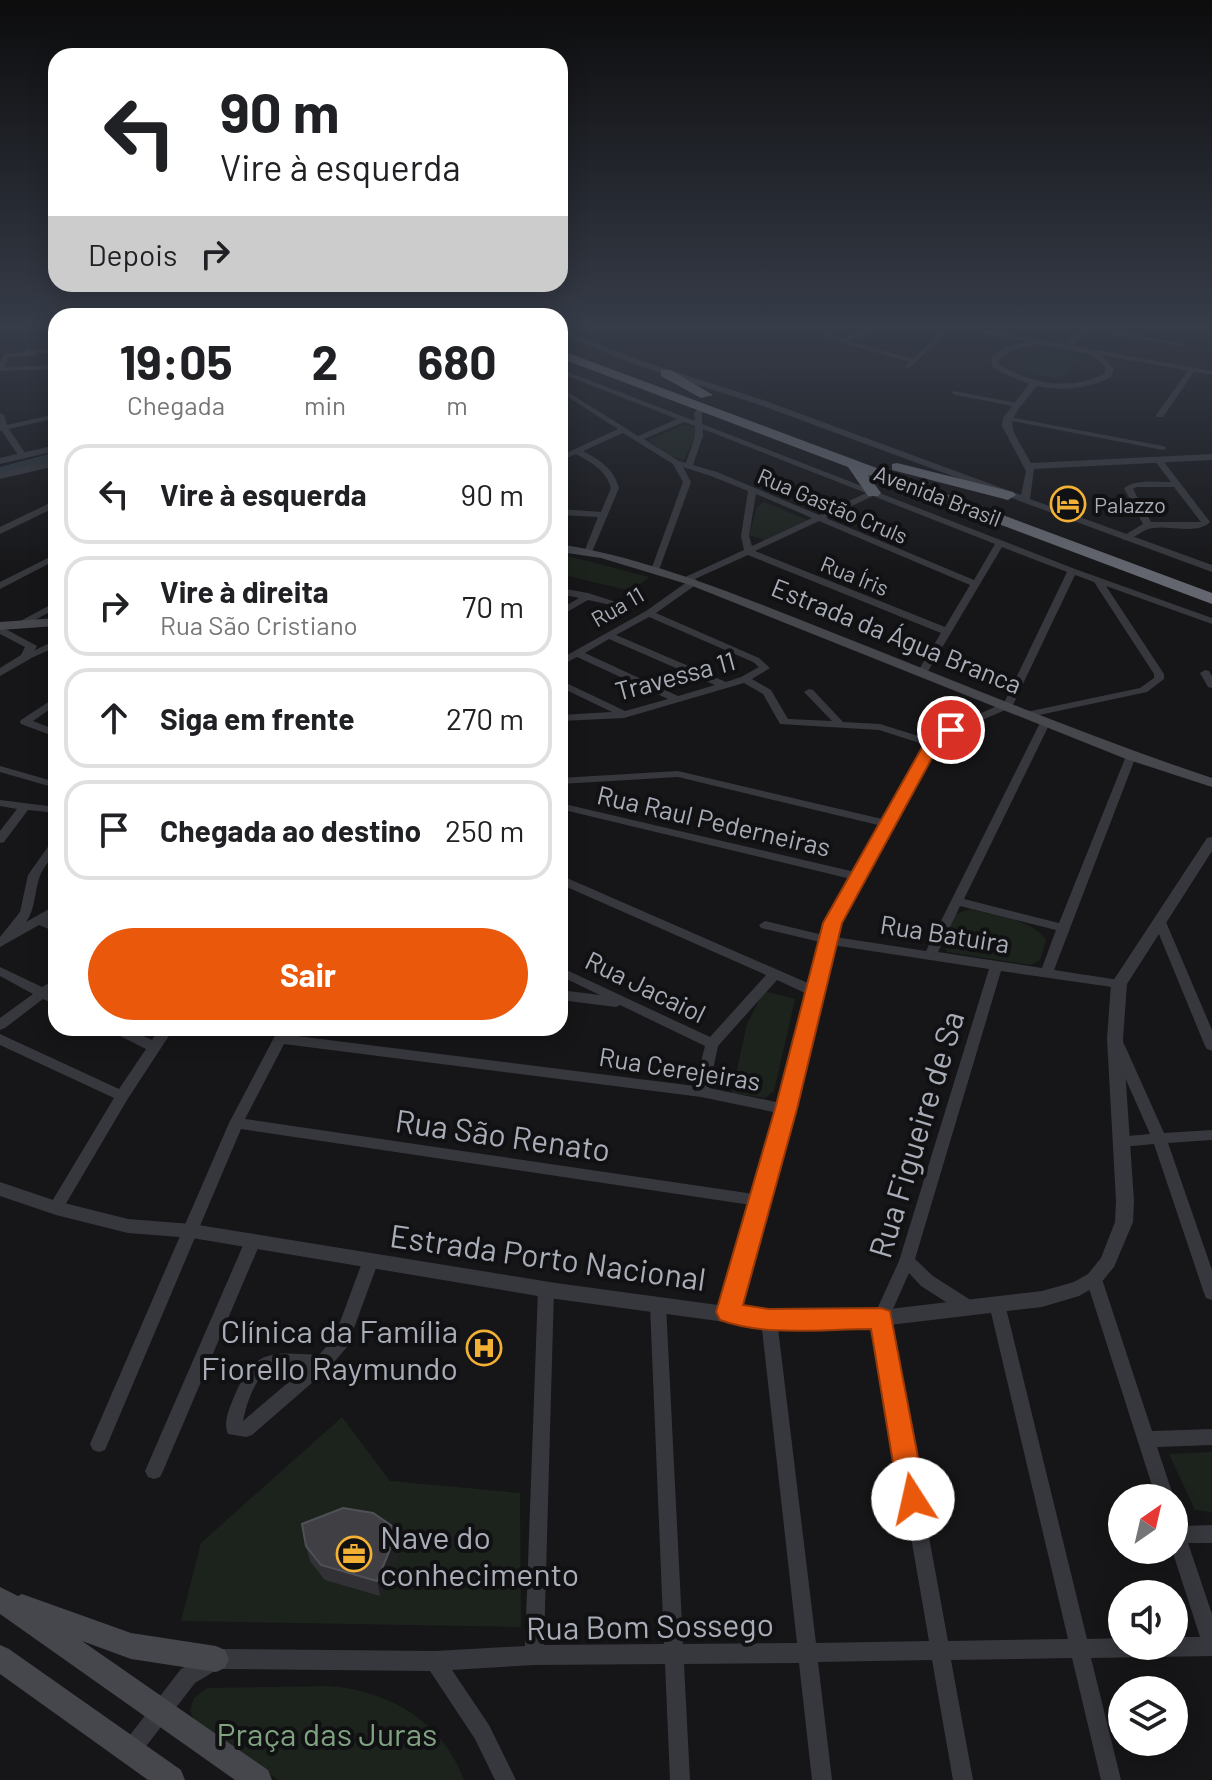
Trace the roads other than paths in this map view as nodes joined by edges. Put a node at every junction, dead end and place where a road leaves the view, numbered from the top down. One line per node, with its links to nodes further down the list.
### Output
1 (589, 407): 17 (street, Rua Gastão Cruls)
2 (650, 407): 14 (street, Avenida Brasil)
3 (703, 407): 15 (street); 25 (highway, Avenida Brasil)
4 (729, 407): 9 (highway, Avenida Brasil)
5 (732, 407): 9 (highway)
6 (774, 407): 37 (street, Avenida Brasil)
7 (1015, 407): 13 (street)
8 (1166, 407): 11 (street)
9 (743, 413): 25 (highway, Avenida Brasil)
10 (0, 415): 16 (street)
11 (1160, 415)
12 (48, 418): 16 (street)
13 (1007, 418): 19 (street); 31 (street)
14 (682, 420): 15 (street, Avenida Brasil); 18 (street)
15 (700, 427): 30 (street); 36 (street, Avenida Brasil)
16 (2, 428): 23 (street)
17 (623, 430): 18 (street, Rua Gastão Cruls); 21 (street)
18 (637, 439): 28 (street, Rua Gastão Cruls)
19 (1163, 448)
20 (48, 450): 23 (street)
21 (576, 451): 22 (street); 41 (street)
22 (568, 455)
23 (23, 456): 27 (street)
24 (1212, 457): 26 (street)
25 (855, 460): 36 (highway); 37 (highway); 54 (highway, Avenida Brasil); 60 (highway, Avenida Brasil)
26 (1158, 460): 31 (street); 33 (street)
27 (0, 461)
28 (676, 463): 30 (street, Rua Gastão Cruls); 52 (street)
29 (48, 465): 32 (street)
30 (689, 466): 35 (street, Rua Gastão Cruls)
31 (1029, 466): 34 (street)
32 (0, 476)
33 (1177, 484): 43 (street); 43 (street)
34 (1027, 488): 37 (street); 38 (street)
35 (752, 491): 42 (street, Rua Gastão Cruls); 49 (street)
36 (873, 493): 42 (street, Rua 11); 46 (street, Avenida Brasil)
37 (1008, 495): 38 (street, Avenida Brasil)
38 (1025, 501): 45 (street, Avenida Brasil)
39 (48, 507): 44 (street)
40 (568, 513): 41 (street)
41 (602, 515): 48 (street)
42 (820, 520): 49 (street, Rua 11); 57 (street, Rua Gastão Cruls)
43 (1148, 525): 45 (street)
44 (0, 531)
45 (1126, 538): 51 (street, Avenida Brasil)
46 (1000, 543): 53 (street, Avenida Brasil); 57 (street)
47 (568, 549): 48 (main road, Estrada da Água Branca)
48 (588, 552): 52 (main road, Estrada da Água Branca)
49 (749, 552): 56 (street, Rua 11); 72 (street, Rua Íris)
50 (48, 561): 58 (street)
51 (1212, 569)
52 (655, 570): 56 (main road, Estrada da Água Branca)
53 (1072, 571): 55 (street, Avenida Brasil); 88 (street)
54 (1142, 573): 59 (street); 63 (highway, Avenida Brasil)
55 (1096, 579): 59 (street, Avenida Brasil); 89 (street)
56 (690, 581): 67 (street, Rua 11); 78 (main road, Estrada da Água Branca)
57 (974, 583): 72 (street)
58 (0, 586)
59 (1123, 588): 68 (street, Avenida Brasil)
60 (1212, 589)
61 (568, 592): 62 (street)
62 (588, 596): 64 (street); 65 (street)
63 (1212, 599)
64 (611, 602)
65 (568, 608)
66 (48, 609): 70 (street)
67 (649, 613): 73 (street, Rua 11); 81 (street, Travessa 11)
68 (1210, 620)
69 (48, 623): 70 (main road)
70 (16, 626): 71 (main road)
71 (0, 628): 76 (street)
72 (948, 632): 78 (street)
73 (607, 635): 75 (street, Rua 11); 82 (street)
74 (48, 647): 76 (street)
75 (576, 653): 77 (street, Rua 11); 86 (street)
76 (26, 657): 79 (street)
77 (568, 658)
78 (923, 671): 88 (main road, Estrada da Água Branca)
79 (0, 673)
80 (1205, 673): 83 (street)
81 (745, 679): 82 (street, Travessa 11); 93 (street)
82 (725, 685): 86 (street, Travessa 11)
83 (1212, 685)
84 (568, 687): 90 (street)
85 (809, 692): 93 (street)
86 (677, 699): 90 (street, Travessa 11)
87 (48, 705): 94 (street)
88 (1008, 705): 89 (main road, Estrada da Água Branca); 95 (street)
89 (1030, 714): 92 (main road, Estrada da Água Branca)
90 (624, 715): 91 (street, Travessa 11)
91 (568, 718)
92 (1046, 721): 96 (main road, Estrada da Água Branca); 111 (street)
93 (839, 723): 95 (street)
94 (48, 731)
95 (932, 744): 105 (street)
96 (1131, 756): 100 (main road, Estrada da Água Branca); 117 (street)
97 (0, 769): 99 (street)
98 (568, 781): 105 (street)
99 (48, 783)
100 (1212, 783)
101 (0, 803): 102 (street)
102 (26, 805): 104 (street); 106 (street)
103 (568, 808): 109 (street, Rua Raul Pederneiras)
104 (48, 809)
105 (885, 823): 109 (street)
106 (0, 839)
107 (1211, 848): 114 (street)
108 (48, 855): 118 (street)
109 (858, 877): 119 (street)
110 (568, 883): 125 (street)
111 (957, 901): 117 (street); 120 (street)
112 (48, 914): 113 (street)
113 (40, 920): 115 (street); 118 (street)
114 (1160, 922): 126 (street); 140 (street)
115 (48, 924)
116 (765, 925): 119 (street, Rua Batuira)
117 (1063, 928): 123 (street)
118 (5, 939)
119 (827, 940): 120 (street, Rua Batuira); 127 (street)
120 (930, 955): 121 (street, Rua Batuira)
121 (996, 965): 123 (street, Rua Batuira); 155 (street, Rua Figueire de Sa)
122 (0, 971): 128 (street)
123 (1046, 973): 126 (street, Rua Batuira)
124 (568, 975): 131 (street, Rua Jacaiol)
125 (774, 975): 127 (street); 139 (street)
126 (1119, 984): 138 (street)
127 (815, 992): 144 (street)
128 (48, 996)
129 (568, 996): 131 (street)
130 (48, 998): 132 (street)
131 (626, 1003): 139 (street, Rua Jacaiol)
132 (0, 1025)
133 (132, 1036): 141 (street)
134 (162, 1036): 141 (street)
135 (281, 1036): 145 (street)
136 (304, 1036): 142 (street, Rua Cerejeiras)
137 (0, 1039): 143 (street)
138 (1115, 1039): 147 (street); 148 (street)
139 (712, 1044): 142 (street)
140 (1212, 1046)
141 (155, 1047): 143 (street)
142 (701, 1092): 144 (street, Rua Cerejeiras)
143 (122, 1096): 151 (street)
144 (786, 1109): 150 (street)
145 (236, 1123): 150 (street, Rua São Renato); 152 (street)
146 (1212, 1135): 147 (street)
147 (1159, 1138): 148 (street); 158 (street)
148 (1122, 1141): 156 (street)
149 (0, 1189): 151 (street, Estrada Porto Nacional)
150 (761, 1201): 162 (street)
151 (56, 1208): 152 (street, Estrada Porto Nacional)
152 (192, 1231): 153 (street, Estrada Porto Nacional); 168 (street)
153 (253, 1241): 154 (street, Estrada Porto Nacional); 169 (street)
154 (371, 1260): 157 (street, Estrada Porto Nacional); 165 (street)
155 (907, 1261): 161 (street); 163 (street, Rua Figueire de Sa)
156 (1094, 1279): 159 (street, Estrada Porto Nacional); 167 (street)
157 (546, 1289): 160 (street, Estrada Porto Nacional); 179 (street)
158 (1212, 1293)
159 (997, 1304): 161 (street, Estrada Porto Nacional); 177 (street)
160 (658, 1305): 162 (street, Estrada Porto Nacional); 180 (street)
161 (966, 1306): 163 (street, Estrada Porto Nacional)
162 (728, 1312): 164 (street, Estrada Porto Nacional)
163 (881, 1318): 164 (street, Estrada Porto Nacional); 176 (street)
164 (769, 1320): 178 (street)
165 (323, 1363): 165 (street)
166 (1212, 1437): 167 (street)
167 (1145, 1439): 170 (street)
168 (99, 1444)
169 (154, 1471)
170 (1160, 1484)
171 (1188, 1532): 172 (street)
172 (1212, 1534)
173 (1186, 1564): 175 (street)
174 (0, 1599): 182 (main road); 184 (main road)
175 (1212, 1644): 177 (street, Rua Bom Sossego)
176 (939, 1649): 177 (street, Rua Bom Sossego); 178 (street, Rua Bom Sossego); 191 (street)
177 (1078, 1649): 192 (street)
178 (807, 1653): 180 (street, Rua Bom Sossego); 190 (street)
179 (534, 1655): 180 (street, Rua Bom Sossego); 183 (street, Rua Bom Sossego)
180 (672, 1655): 189 (street)
181 (0, 1658): 185 (main road)
182 (216, 1659): 183 (street, Rua Bom Sossego); 184 (street)
183 (435, 1661): 188 (street)
184 (160, 1711): 185 (street); 187 (main road)
185 (130, 1751): 186 (main road)
186 (171, 1780)
187 (258, 1780)
188 (506, 1780)
189 (680, 1780)
190 (822, 1780)
191 (963, 1780)
192 (1111, 1780)

